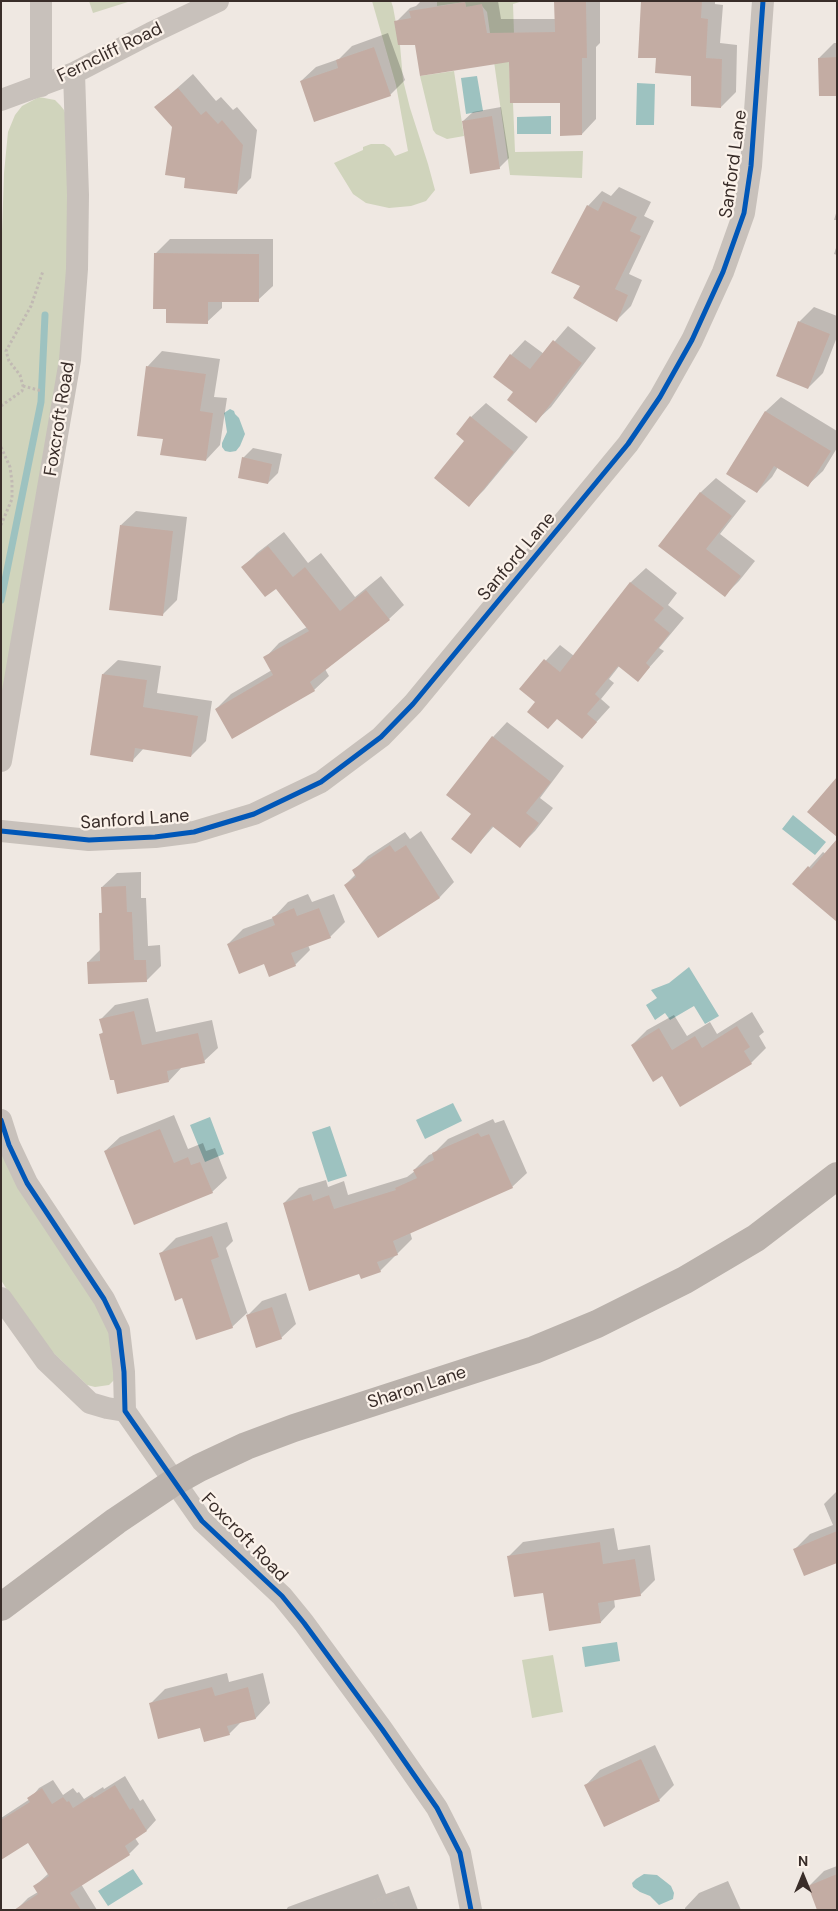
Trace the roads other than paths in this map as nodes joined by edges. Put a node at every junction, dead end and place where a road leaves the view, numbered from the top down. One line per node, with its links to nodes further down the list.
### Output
1 (41, 1): 5 (street)
2 (218, 1): 4 (street, Ferncliff Road)
3 (763, 1): 8 (street, Sanford Lane)
4 (74, 73): 5 (street, Ferncliff Road); 7 (street, Foxcroft Road)
5 (41, 86): 6 (street, Ferncliff Road)
6 (1, 100)
7 (1, 761)
8 (1, 831)
9 (1, 1120): 12 (street)
10 (837, 1176): 13 (main road, Sharon Lane)
11 (1, 1298): 12 (street)
12 (125, 1411): 13 (street, Foxcroft Road)
13 (174, 1482): 14 (main road, Sharon Lane); 15 (street, Foxcroft Road)
14 (1, 1607)
15 (471, 1910)

